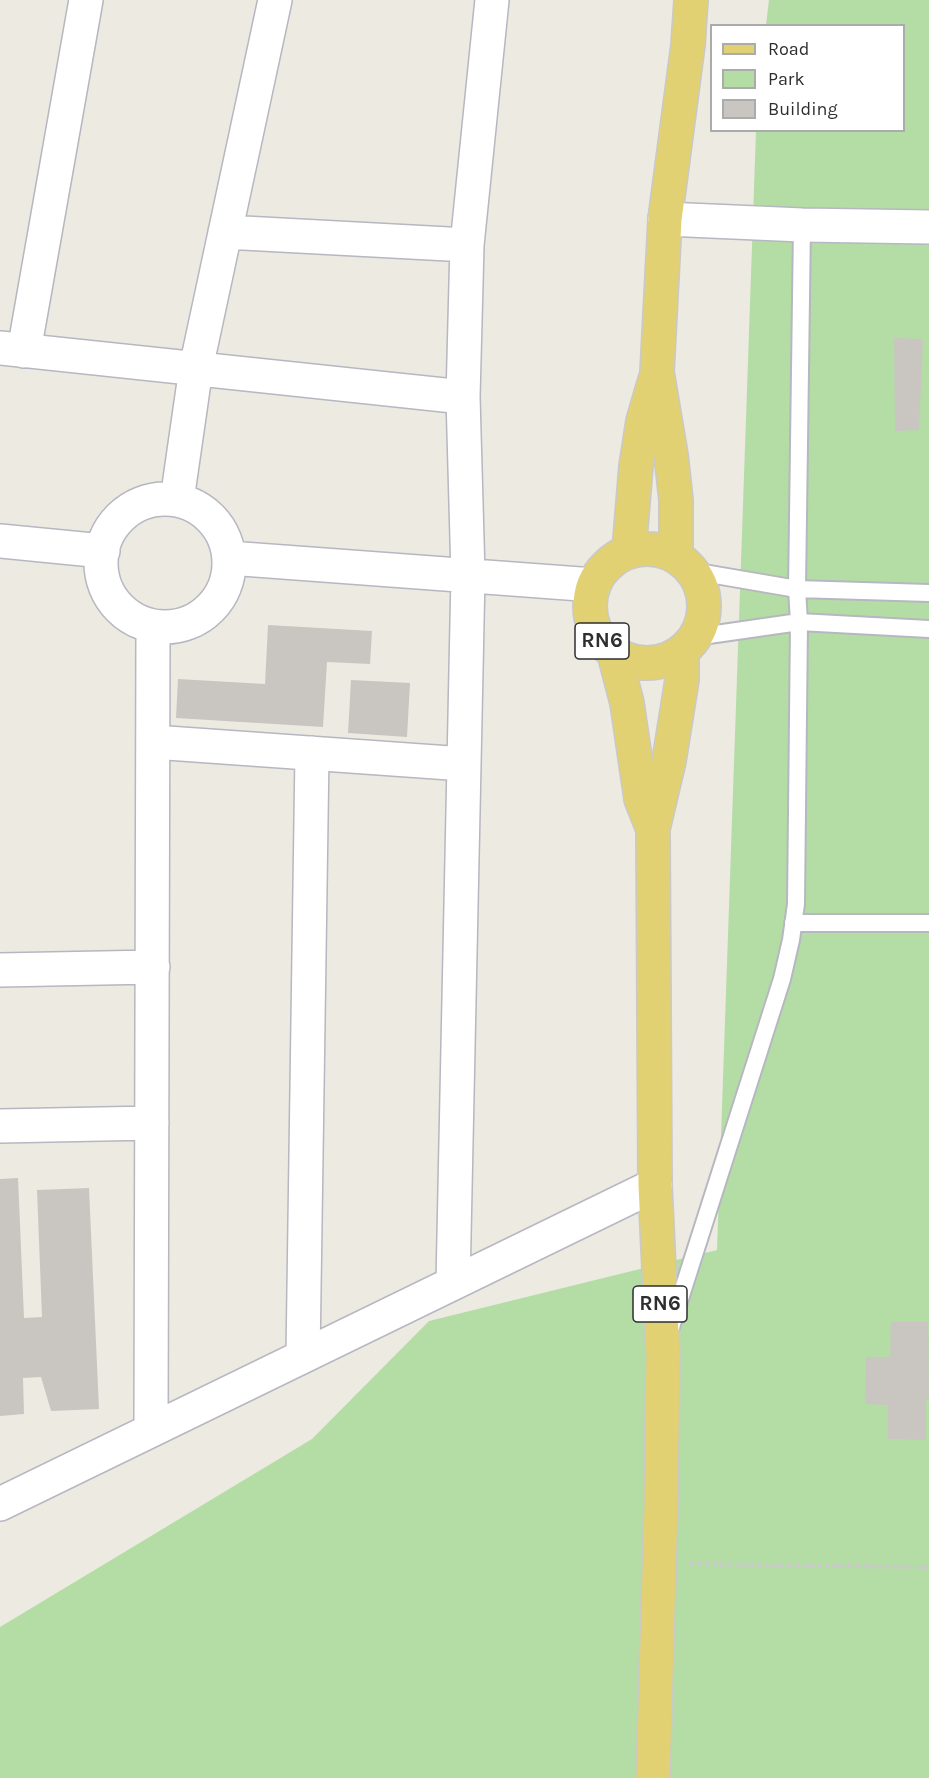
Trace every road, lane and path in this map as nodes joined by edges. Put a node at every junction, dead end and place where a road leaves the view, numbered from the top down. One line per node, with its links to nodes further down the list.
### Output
1 (86, 0): 10 (street)
2 (275, 0): 8 (street)
3 (492, 0): 9 (street)
4 (691, 0): 5 (main road, RN6)
5 (665, 219): 6 (street); 12 (main road, RN6)
6 (802, 225): 7 (street); 22 (lane)
7 (929, 227)
8 (225, 232): 9 (street); 11 (street)
9 (468, 245): 13 (street)
10 (12, 350): 11 (street)
11 (196, 368): 13 (street); 14 (street)
12 (657, 372): 17 (main road, RN6); 19 (main road, RN6)
13 (463, 397): 20 (street)
14 (177, 500): 16 (street); 18 (street)
15 (0, 541): 16 (street)
16 (102, 551): 25 (street)
17 (629, 551): 19 (main road); 21 (main road)
18 (229, 558): 20 (street); 25 (street)
19 (684, 563): 22 (lane); 27 (main road, RN6)
20 (468, 575): 21 (street); 31 (street)
21 (594, 585): 28 (main road, RN6)
22 (796, 589): 23 (lane); 24 (lane)
23 (929, 593)
24 (799, 622): 26 (lane); 27 (lane); 34 (lane)
25 (153, 626): 29 (street)
26 (929, 629)
27 (689, 644): 28 (main road, RN6); 32 (main road, RN6)
28 (614, 653): 32 (main road, RN6)
29 (153, 742): 30 (street); 35 (street)
30 (312, 753): 31 (street); 42 (street)
31 (464, 764): 40 (street)
32 (653, 829): 39 (main road, RN6)
33 (929, 922): 34 (lane)
34 (793, 923): 41 (lane)
35 (153, 967): 36 (street); 37 (street)
36 (0, 970)
37 (152, 1123): 38 (street); 43 (street)
38 (0, 1126)
39 (655, 1185): 40 (street); 41 (main road, RN6)
40 (453, 1283): 42 (street)
41 (663, 1355): 45 (main road, RN6)
42 (303, 1356): 43 (street)
43 (151, 1431): 44 (street)
44 (0, 1504)
45 (660, 1564): 46 (path); 47 (main road, RN6)
46 (929, 1566)
47 (653, 1778)

